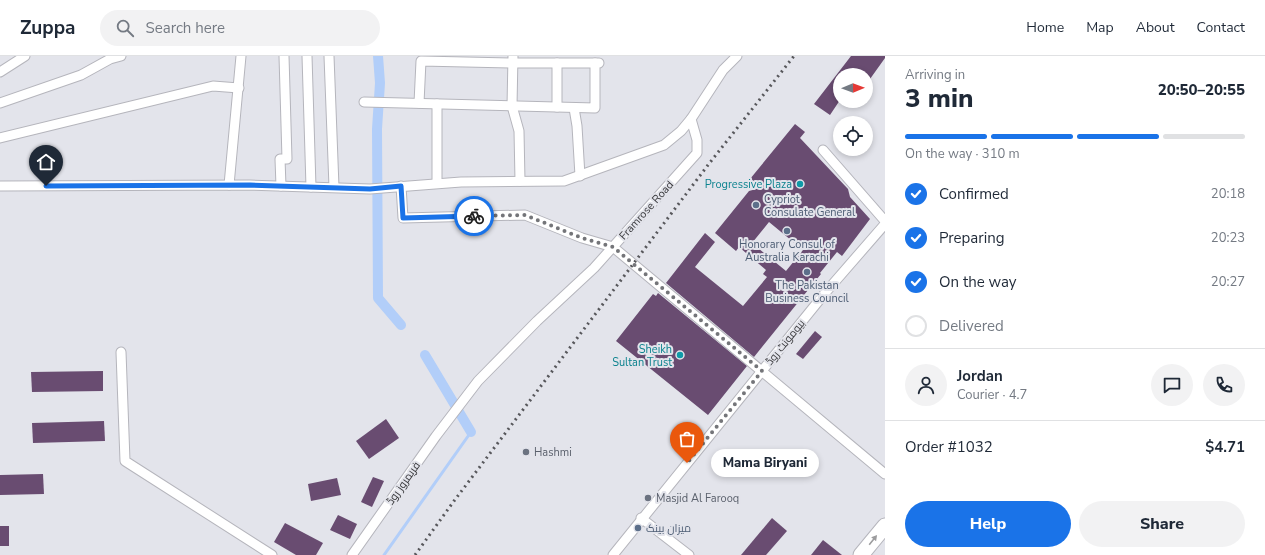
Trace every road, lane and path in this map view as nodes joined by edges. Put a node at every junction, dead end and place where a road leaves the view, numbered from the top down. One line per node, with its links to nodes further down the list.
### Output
1 (25, 56): 10 (street)
2 (121, 56): 13 (street)
3 (241, 56): 11 (street)
4 (284, 56): 27 (street)
5 (307, 56): 29 (street)
6 (329, 56): 30 (street)
7 (736, 56): 19 (street)
8 (513, 60): 9 (street); 14 (street); 16 (street)
9 (557, 63): 17 (street); 18 (street)
10 (0, 72)
11 (239, 88): 20 (street); 25 (street)
12 (364, 102): 14 (street)
13 (0, 103)
14 (419, 103): 15 (street)
15 (437, 104): 16 (street); 24 (street)
16 (512, 106): 17 (street); 23 (street)
17 (557, 107): 18 (street)
18 (574, 108): 22 (street)
19 (691, 119): 22 (street); 32 (street, Framrose Road)
20 (0, 138)
21 (823, 150): 31 (street)
22 (580, 176): 23 (street)
23 (520, 181): 24 (street)
24 (437, 183): 28 (street)
25 (229, 185): 26 (street); 27 (street)
26 (0, 186)
27 (281, 186): 29 (street)
28 (401, 186): 30 (street); 32 (street)
29 (311, 187): 30 (street)
30 (334, 188)
31 (885, 222): 34 (street, بیومونٹ روڈ)
32 (613, 247): 34 (street); 35 (street, Framrose Road)
33 (121, 352): 39 (street)
34 (762, 371): 36 (street); 37 (street, بیومونٹ روڈ)
35 (455, 411): 40 (street, فریمروز روڈ)
36 (885, 474)
37 (642, 518): 41 (street, بیومونٹ روڈ); 42 (street)
38 (885, 526): 43 (main road, one-way to 38)
39 (272, 555)
40 (352, 555)
41 (613, 555)
42 (689, 555)
43 (861, 555)

